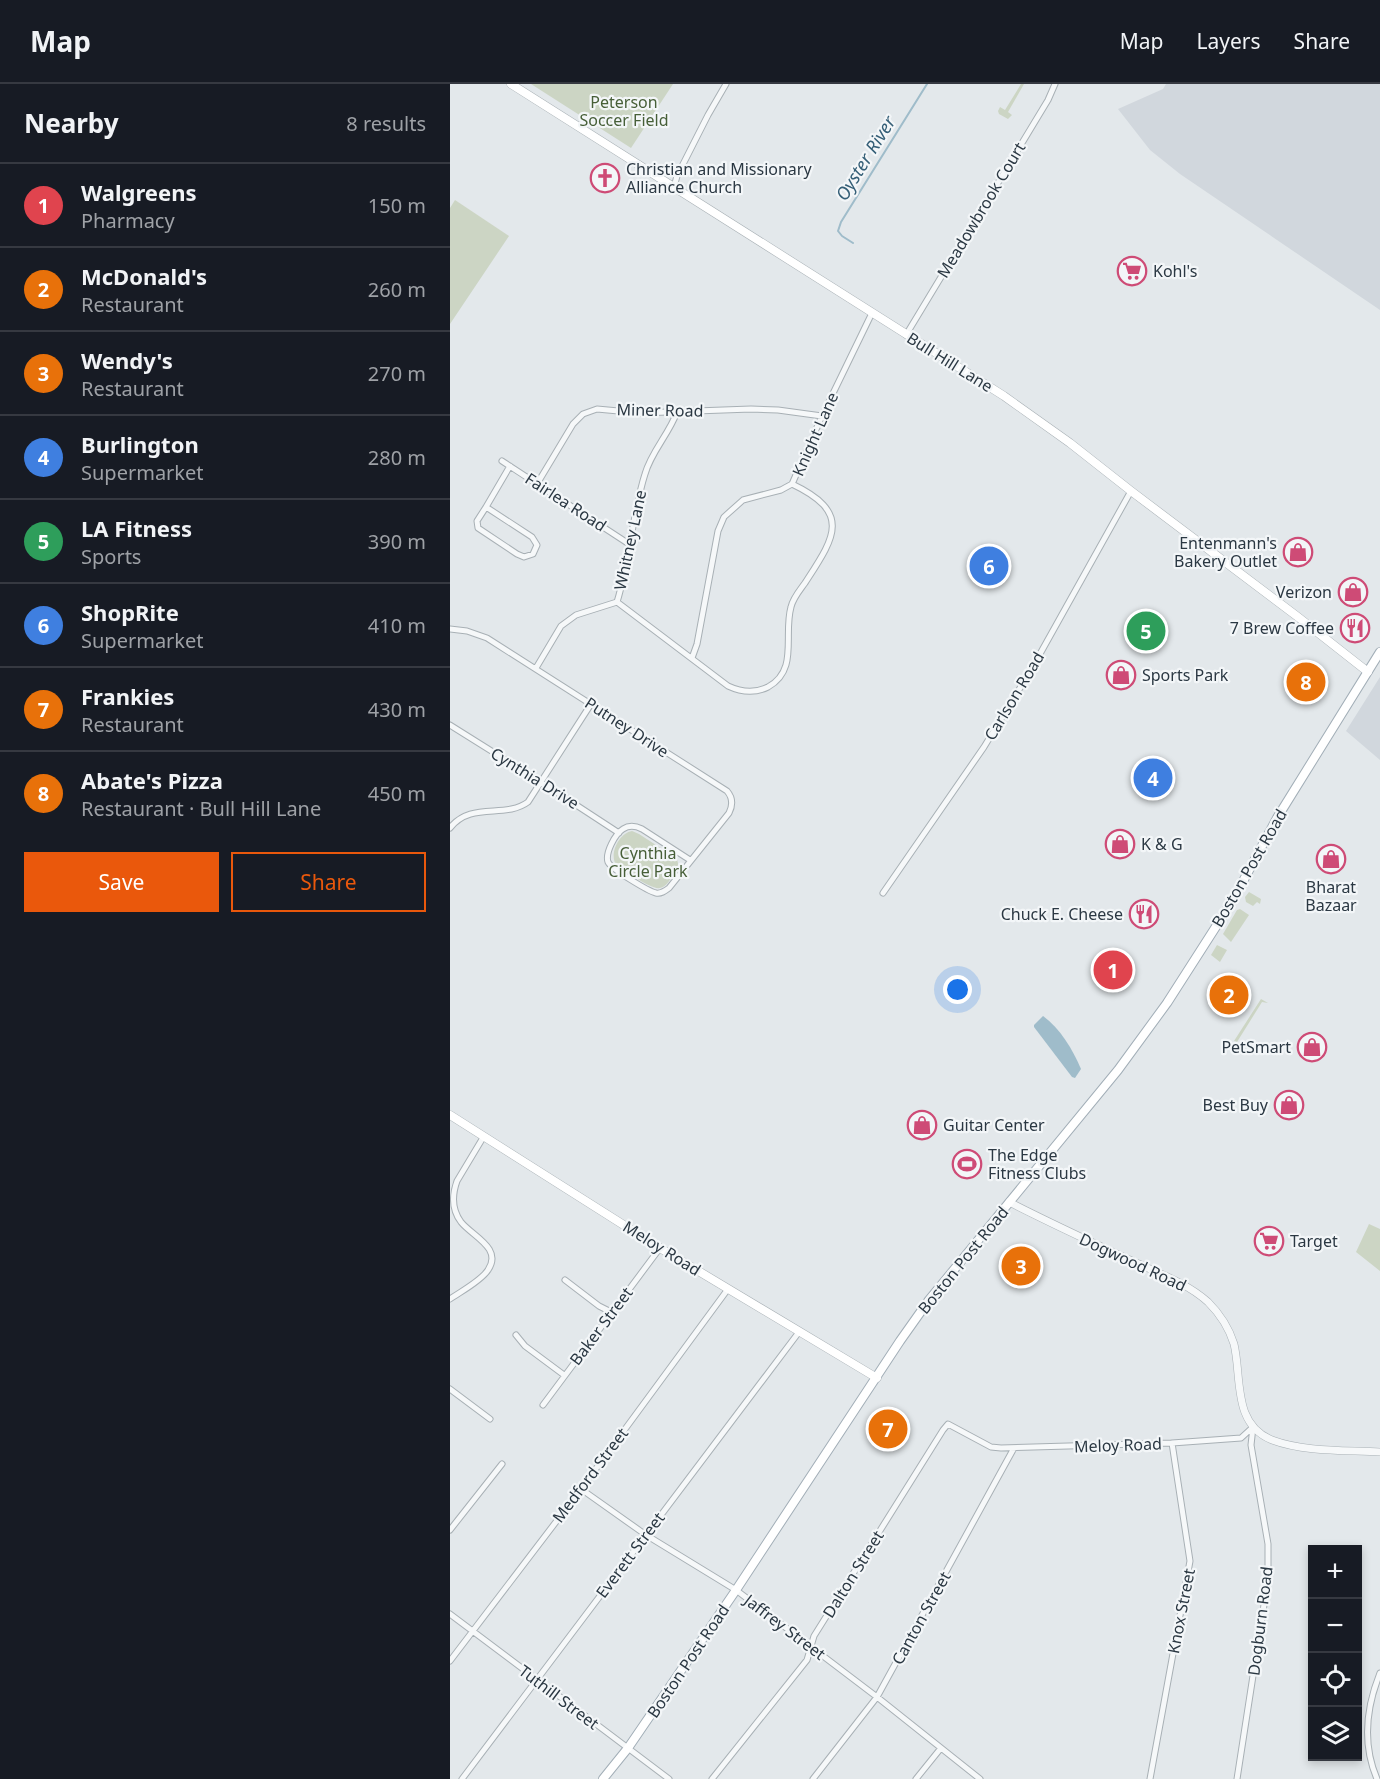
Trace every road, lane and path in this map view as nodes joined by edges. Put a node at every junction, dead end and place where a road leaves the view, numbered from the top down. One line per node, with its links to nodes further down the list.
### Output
1 (511, 84): 4 (main road, Bull Hill Lane)
2 (726, 84): 4 (street)
3 (1055, 84): 6 (street, Meadowbrook Court)
4 (674, 187): 5 (main road, Bull Hill Lane)
5 (872, 313): 6 (main road, Bull Hill Lane); 8 (street, Knight Lane)
6 (906, 335): 13 (main road, Bull Hill Lane)
7 (677, 412): 8 (street, Miner Road); 11 (street, Miner Road); 15 (street, Whitney Lane)
8 (822, 416): 12 (street, Knight Lane)
9 (502, 461): 10 (street, Fairlea Road)
10 (510, 466): 11 (street, Fairlea Road); 14 (street)
11 (537, 484): 15 (street, Fairlea Road)
12 (792, 484): 19 (street, Knight Lane); 19 (street)
13 (1131, 491): 21 (main road, Bull Hill Lane); 28 (street, Carlson Road)
14 (486, 507): 14 (street)
15 (629, 544): 16 (street, Whitney Lane)
16 (617, 602): 19 (street); 20 (street, Whitney Lane)
17 (450, 629): 20 (street, Putney Drive)
18 (1380, 652): 21 (main road, Boston Post Road)
19 (692, 658)
20 (536, 668): 22 (street, Putney Drive)
21 (1368, 672): 31 (main road, Boston Post Road)
22 (591, 704): 24 (street); 27 (street, Putney Drive)
23 (450, 725): 24 (street, Cynthia Drive)
24 (541, 782): 25 (street); 26 (street, Cynthia Drive)
25 (450, 828)
26 (619, 833): 27 (street); 27 (street)
27 (690, 860)
28 (883, 893)
29 (450, 1115): 30 (main road, Meloy Road)
30 (484, 1136): 32 (main road, Meloy Road); 35 (street)
31 (1009, 1202): 40 (main road, Boston Post Road); 45 (street, Dogwood Road)
32 (660, 1248): 34 (main road, Meloy Road); 36 (street, Baker Street)
33 (564, 1280): 36 (street)
34 (728, 1289): 37 (main road, Meloy Road); 50 (street, Medford Street)
35 (450, 1299)
36 (611, 1312): 39 (street, Baker Street)
37 (799, 1332): 40 (main road, Meloy Road); 52 (street, Everett Street)
38 (516, 1335): 39 (street)
39 (564, 1375): 42 (street, Baker Street)
40 (877, 1378): 53 (main road, Boston Post Road)
41 (451, 1393): 43 (street)
42 (543, 1405)
43 (490, 1419)
44 (948, 1424): 47 (street, Meloy Road); 56 (street, Dalton Street)
45 (1253, 1427): 46 (street, Meloy Road); 48 (street); 71 (street, Dogburn Road)
46 (1172, 1443): 47 (street, Meloy Road); 70 (street, Knox Street)
47 (1014, 1448): 60 (street, Canton Street)
48 (1380, 1452)
49 (502, 1464): 51 (street)
50 (581, 1489): 52 (street, Jaffrey Street); 55 (street, Medford Street)
51 (450, 1530)
52 (646, 1535): 53 (street, Jaffrey Street); 59 (street, Everett Street)
53 (736, 1590): 56 (street, Jaffrey Street); 61 (main road, Boston Post Road)
54 (450, 1614): 55 (street, Tuthill Street)
55 (472, 1632): 57 (street, Medford Street); 59 (street, Tuthill Street)
56 (811, 1647): 60 (street, Jaffrey Street); 66 (street, Dalton Street)
57 (450, 1661)
58 (1380, 1673): 72 (street)
59 (536, 1680): 61 (street, Tuthill Street); 63 (street, Everett Street)
60 (877, 1697): 62 (street, Jaffrey Street); 67 (street, Canton Street)
61 (628, 1748): 64 (main road, Boston Post Road); 65 (street, Tuthill Street)
62 (941, 1748): 68 (street); 69 (street, Jaffrey Street)
63 (462, 1779)
64 (603, 1779)
65 (669, 1779)
66 (712, 1779)
67 (813, 1779)
68 (916, 1779)
69 (980, 1779)
70 (1150, 1779)
71 (1237, 1779)
72 (1377, 1779)

